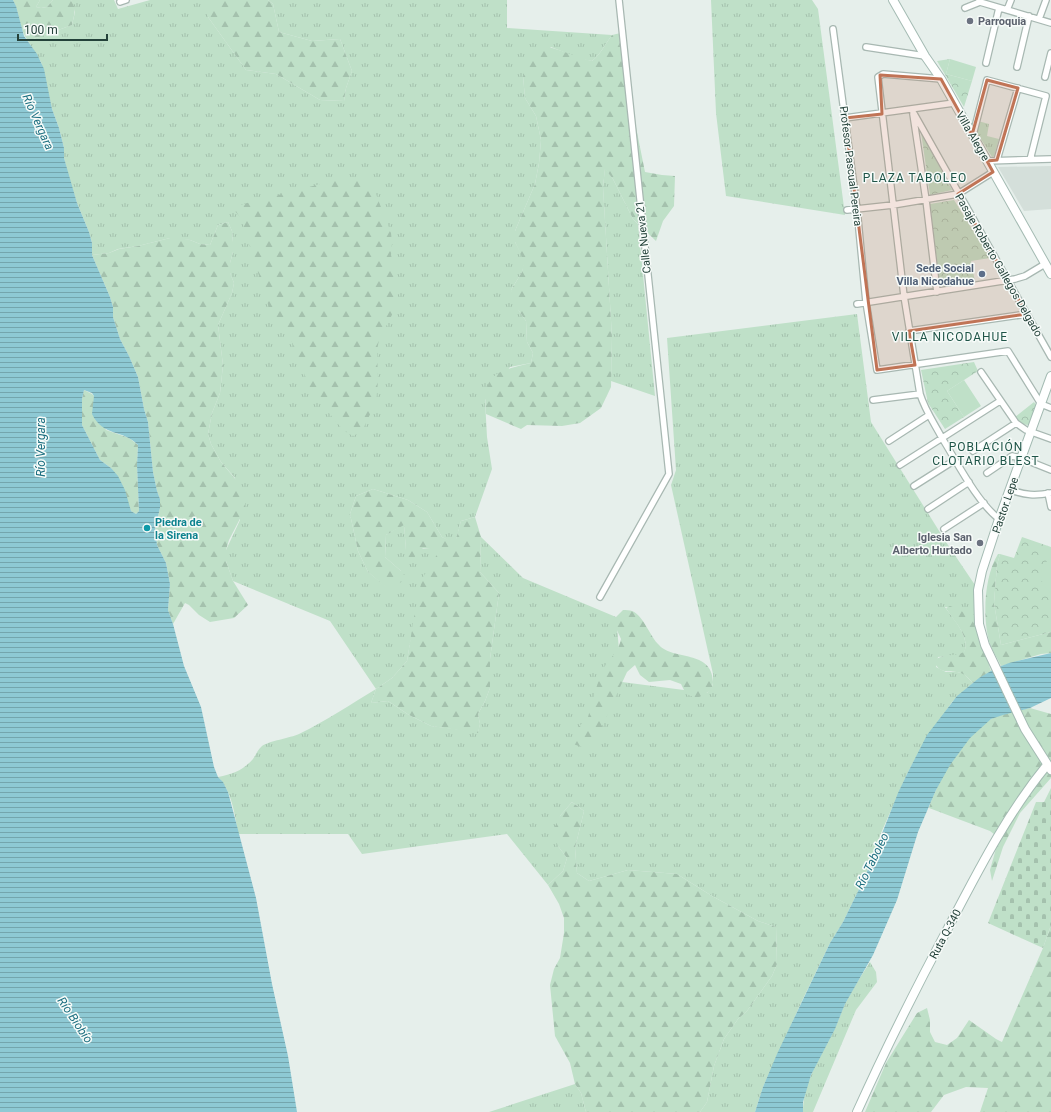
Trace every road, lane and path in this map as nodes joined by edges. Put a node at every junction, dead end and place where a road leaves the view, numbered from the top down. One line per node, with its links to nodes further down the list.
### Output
1 (619, 0): 75 (street, Calle Nueva 21)
2 (893, 0): 15 (street, Villa Alegre)
3 (1011, 0): 8 (street)
4 (1046, 0): 10 (street)
5 (980, 1): 6 (street); 7 (street)
6 (965, 8)
7 (999, 8): 8 (street); 16 (street)
8 (1007, 10): 9 (street)
9 (1029, 16): 10 (street); 17 (street)
10 (1040, 19): 11 (street)
11 (1051, 23)
12 (834, 29): 24 (street, Profesor Pascual Pereira)
13 (866, 47): 15 (street)
14 (1051, 53): 18 (street)
15 (925, 56): 19 (street, Villa Alegre)
16 (986, 63)
17 (1017, 67)
18 (1045, 77)
19 (941, 79): 21 (street, Villa Alegre); 23 (street)
20 (1018, 88): 25 (street); 26 (street); 27 (street)
21 (954, 103): 22 (street); 25 (street, Villa Alegre)
22 (912, 110): 23 (street); 31 (street, Pasaje Roberto Gallegos Delgado); 32 (street)
23 (882, 114): 24 (street); 33 (street)
24 (846, 118): 34 (street, Profesor Pascual Pereira)
25 (972, 135): 29 (street, Villa Alegre)
26 (997, 160): 27 (street); 29 (street)
27 (1030, 160): 28 (street)
28 (1051, 160)
29 (987, 161): 30 (street, Villa Alegre)
30 (993, 172): 31 (street); 36 (street, Villa Alegre)
31 (958, 194): 32 (street); 38 (street, Pasaje Roberto Gallegos Delgado)
32 (926, 200): 33 (street); 39 (street)
33 (893, 205): 34 (street); 40 (street)
34 (857, 209): 35 (street); 41 (street, Profesor Pascual Pereira)
35 (846, 210)
36 (1045, 264): 37 (street, Villa Alegre); 38 (street)
37 (1051, 274)
38 (1007, 280): 39 (street); 43 (street, Pasaje Roberto Gallegos Delgado)
39 (936, 292): 40 (street)
40 (904, 296): 41 (street); 44 (street)
41 (866, 302): 42 (street); 46 (street, Profesor Pascual Pereira)
42 (857, 304)
43 (1027, 314): 44 (street); 45 (street, Pasaje Roberto Gallegos Delgado)
44 (909, 331): 46 (street)
45 (1051, 357)
46 (915, 365): 49 (street); 52 (street)
47 (981, 372): 51 (street)
48 (1051, 376): 52 (street, Pastor Lepe)
49 (920, 394): 50 (street); 54 (street)
50 (872, 400)
51 (1000, 401): 55 (street); 57 (street)
52 (1041, 404): 53 (street); 56 (street, Pastor Lepe)
53 (1051, 408)
54 (929, 415): 57 (street); 59 (street)
55 (1016, 423): 56 (street); 60 (street)
56 (1031, 432): 58 (street); 61 (street, Pastor Lepe)
57 (942, 438): 62 (street); 63 (street)
58 (1051, 439)
59 (888, 441)
60 (973, 451)
61 (1021, 458): 64 (street); 65 (street); 68 (street, Pastor Lepe)
62 (955, 460): 66 (street); 67 (street)
63 (900, 465)
64 (1051, 470)
65 (987, 473)
66 (969, 482): 70 (street); 72 (street)
67 (914, 486)
68 (1010, 490): 69 (street); 73 (street, Pastor Lepe)
69 (1050, 493): 71 (street)
70 (984, 504): 73 (street); 74 (street)
71 (1051, 507)
72 (928, 509)
73 (999, 519): 76 (street, Pastor Lepe)
74 (944, 529)
75 (600, 597)
76 (1049, 767): 77 (street, Ruta Q-340)
77 (857, 1112)

